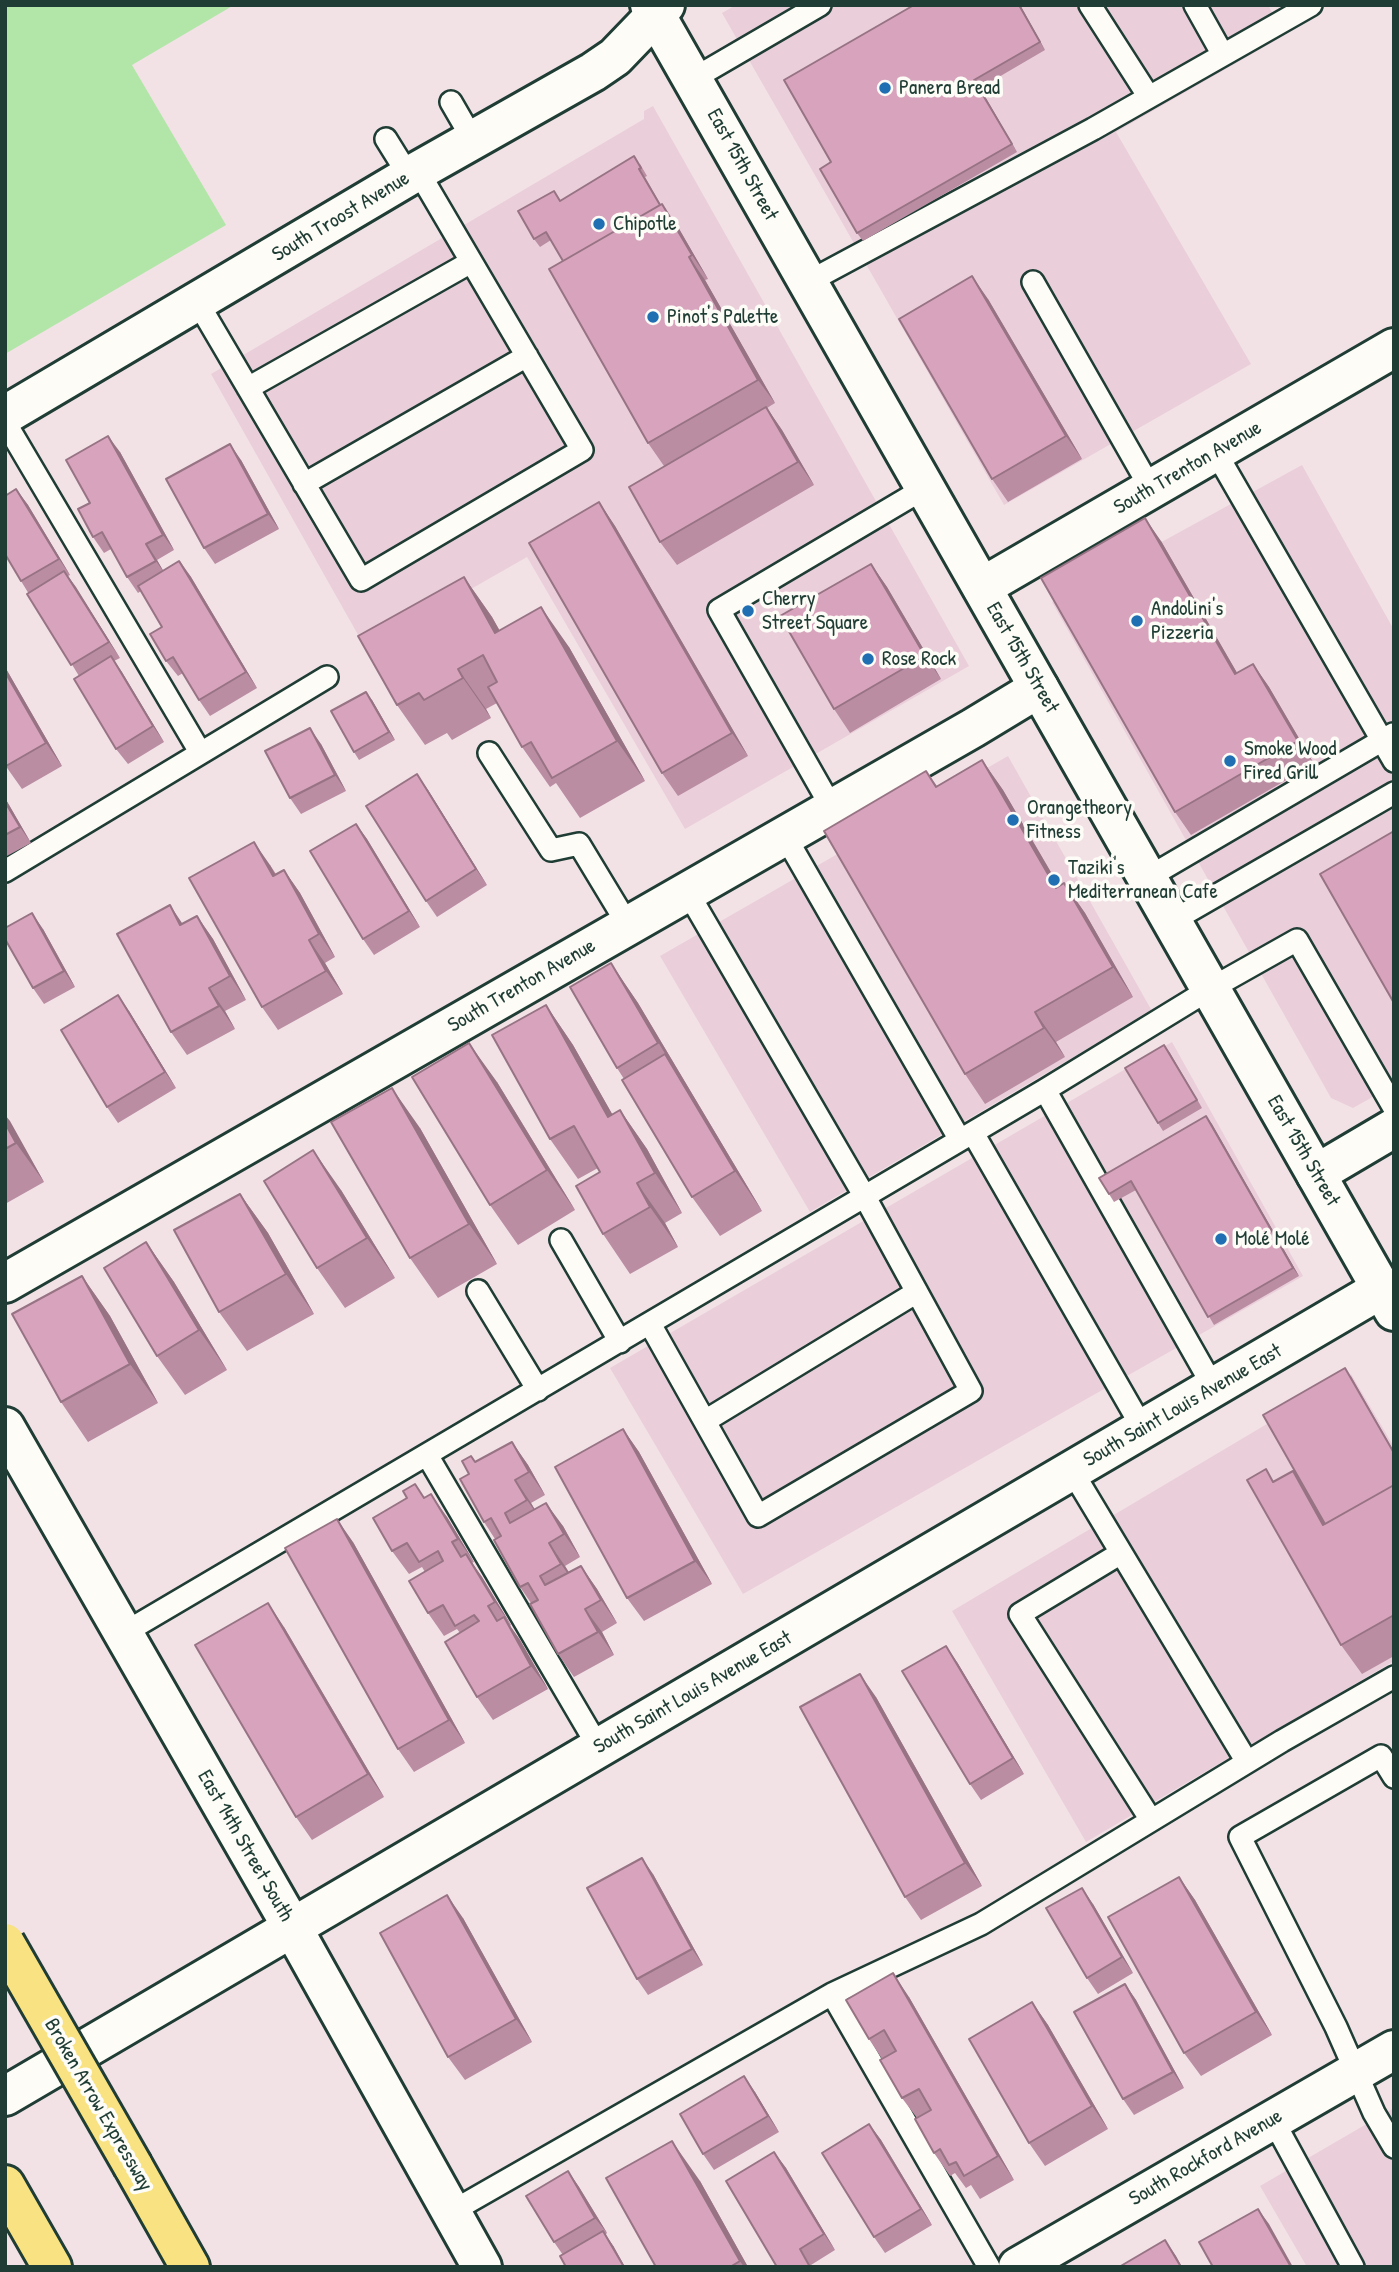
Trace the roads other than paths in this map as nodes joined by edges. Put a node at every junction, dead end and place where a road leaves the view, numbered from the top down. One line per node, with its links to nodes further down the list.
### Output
1 (820, 5): 7 (lane)
2 (1090, 5): 8 (lane)
3 (1195, 5): 6 (lane)
4 (1311, 5): 6 (lane)
5 (657, 9): 7 (street, East 15th Street); 11 (street, South Troost Avenue)
6 (1223, 55): 8 (lane)
7 (693, 79): 14 (street, East 15th Street)
8 (1149, 97): 14 (lane)
9 (451, 102): 11 (lane)
10 (386, 139): 12 (lane)
11 (473, 140): 12 (street, South Troost Avenue)
12 (414, 174): 13 (lane); 16 (street, South Troost Avenue)
13 (471, 262): 18 (lane); 19 (lane)
14 (808, 282): 24 (street, East 15th Street)
15 (1033, 282): 25 (lane)
16 (198, 303): 19 (lane); 20 (street, South Troost Avenue)
17 (1394, 348): 22 (street, South Trenton Avenue)
18 (527, 356): 23 (lane); 23 (lane)
19 (248, 388): 23 (lane)
20 (5, 415)
21 (5, 422): 30 (lane)
22 (1215, 451): 25 (street, South Trenton Avenue); 29 (lane)
23 (304, 484)
24 (925, 488): 26 (street, East 15th Street); 34 (lane)
25 (1151, 489): 26 (street, South Trenton Avenue)
26 (982, 587): 28 (street, East 15th Street)
27 (327, 677): 30 (lane)
28 (1039, 688): 34 (street, South Trenton Avenue); 37 (street, East 15th Street)
29 (1388, 736): 32 (lane); 37 (lane)
30 (200, 752): 36 (lane)
31 (489, 753): 40 (lane)
32 (1394, 761)
33 (1394, 793): 39 (lane)
34 (832, 808): 35 (street, South Trenton Avenue)
35 (785, 836): 38 (street, South Trenton Avenue); 45 (lane)
36 (5, 872)
37 (1147, 878): 39 (street, East 15th Street)
38 (687, 891): 40 (street, South Trenton Avenue); 47 (lane)
39 (1172, 921): 41 (street, East 15th Street)
40 (628, 925): 49 (street, South Trenton Avenue)
41 (1210, 989): 42 (lane); 43 (lane); 46 (street, East 15th Street)
42 (1045, 1090): 45 (lane); 55 (lane)
43 (1394, 1108)
44 (1394, 1128): 46 (street)
45 (966, 1137): 47 (lane); 59 (lane)
46 (1317, 1174): 52 (street, East 15th Street)
47 (865, 1197): 51 (lane); 53 (lane)
48 (561, 1240): 54 (lane)
49 (5, 1283)
50 (478, 1291): 56 (lane)
51 (917, 1292): 57 (lane); 57 (lane)
52 (1388, 1300): 55 (street, South Saint Louis Avenue East)
53 (650, 1324): 54 (lane); 57 (lane)
54 (620, 1342): 56 (lane)
55 (1214, 1388): 59 (street, South Saint Louis Avenue East)
56 (538, 1390): 60 (lane)
57 (705, 1421)
58 (5, 1427): 63 (street, East 14th Street South)
59 (1143, 1429): 61 (street, South Saint Louis Avenue East)
60 (427, 1455): 63 (lane); 65 (lane)
61 (1072, 1471): 62 (lane); 65 (street, South Saint Louis Avenue East)
62 (1121, 1553): 66 (lane); 68 (lane)
63 (124, 1633): 69 (street, East 14th Street South)
64 (1394, 1677): 66 (lane)
65 (599, 1748): 69 (street, South Saint Louis Avenue East)
66 (1247, 1762): 68 (lane)
67 (1394, 1777): 73 (lane)
68 (1151, 1820): 71 (lane)
69 (292, 1927): 74 (street, South Saint Louis Avenue East); 78 (street, East 14th Street South)
70 (5, 1943): 80 (highway, Broken Arrow Expressway, bridge)
71 (832, 1994): 78 (lane); 82 (lane)
72 (1394, 2050): 73 (street, South Rockford Avenue)
73 (1357, 2071): 75 (street, South Rockford Avenue); 76 (lane)
74 (5, 2096)
75 (1273, 2120): 83 (street, South Rockford Avenue); 84 (lane)
76 (1394, 2147)
77 (5, 2185): 79 (highway)
78 (451, 2212): 81 (street, East 14th Street South)
79 (52, 2267)
80 (190, 2267)
81 (482, 2267)
82 (989, 2267)
83 (1018, 2267)
84 (1353, 2267)

